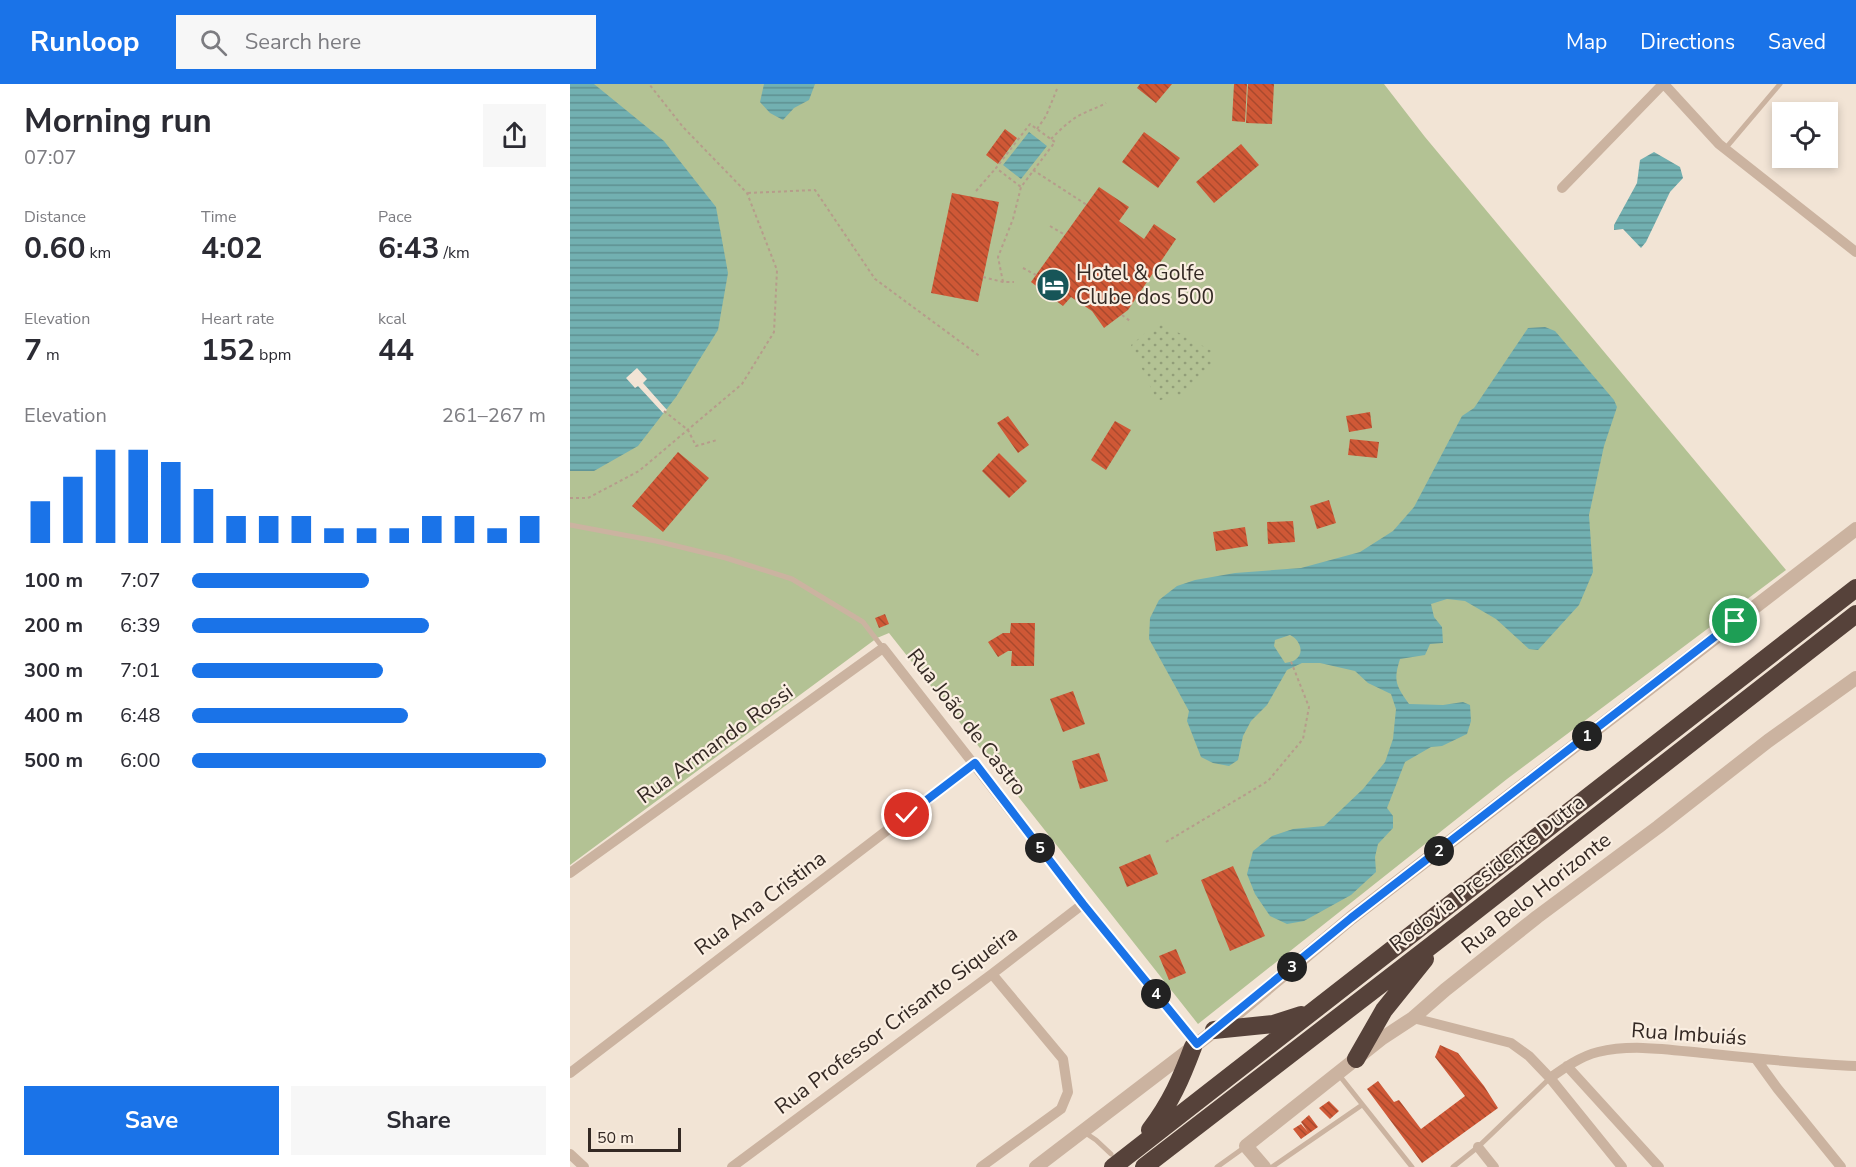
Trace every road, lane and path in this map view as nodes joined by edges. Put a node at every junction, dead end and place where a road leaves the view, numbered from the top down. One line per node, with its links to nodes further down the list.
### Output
1 (649, 84): 14 (path)
2 (1663, 84): 8 (street); 12 (street)
3 (1779, 84): 8 (lane)
4 (1057, 89): 6 (path)
5 (1106, 103): 7 (path)
6 (1037, 129): 7 (path); 9 (path)
7 (1051, 140): 10 (path)
8 (1725, 149): 18 (street)
9 (996, 168): 11 (path); 13 (path)
10 (1033, 170): 11 (path); 15 (path)
11 (1021, 187): 22 (path)
12 (1562, 188)
13 (976, 191)
14 (747, 193): 26 (path); 28 (path)
15 (1087, 205)
16 (1050, 226): 17 (path)
17 (1065, 235)
18 (1856, 252)
19 (1023, 268): 20 (path)
20 (1036, 275)
21 (983, 277): 22 (path)
22 (1003, 282): 23 (path)
23 (1014, 282)
24 (1122, 315): 25 (path)
25 (1130, 321)
26 (981, 357)
27 (664, 411): 28 (path)
28 (688, 430): 29 (path); 30 (path)
29 (717, 440)
30 (570, 498)
31 (570, 525): 35 (lane, Rua João de Castro)
32 (1856, 528): 46 (street)
33 (1856, 588): 44 (highway, Rodovia Presidente Dutra)
34 (1856, 614): 42 (highway, Rodovia Presidente Dutra)
35 (883, 648): 38 (street, Rua João de Castro); 40 (street, Rua Armando Rossi)
36 (1290, 659): 39 (path)
37 (1856, 678): 45 (street, Rua Belo Horizonte)
38 (975, 763): 41 (street, Rua João de Castro); 52 (street, Rua Ana Cristina)
39 (1166, 842)
40 (570, 873)
41 (1083, 904): 43 (street, Rua Professor Crisanto Siqueira); 47 (street, Rua João de Castro)
42 (1441, 938): 48 (highway); 66 (highway, Rodovia Presidente Dutra)
43 (992, 974): 63 (street, Rua Professor Crisanto Siqueira); 64 (street)
44 (1314, 1011): 46 (highway); 58 (highway, Rodovia Presidente Dutra)
45 (1413, 1018): 48 (street, Rua Belo Horizonte); 54 (street)
46 (1214, 1030): 47 (street)
47 (1195, 1046): 56 (street); 58 (highway)
48 (1356, 1059): 53 (street, Rua Belo Horizonte)
49 (1756, 1059): 50 (street, Rua Imbuiás); 51 (street, Rua Imbuiás); 75 (street)
50 (1567, 1066): 54 (street, Rua Imbuiás); 74 (street)
51 (1856, 1066)
52 (570, 1073)
53 (1338, 1074): 55 (lane); 57 (street, Rua Belo Horizonte)
54 (1550, 1078): 59 (lane, Rua Imbuiás); 73 (street)
55 (1362, 1104): 69 (lane); 70 (lane)
56 (1083, 1132): 61 (lane); 65 (street)
57 (1246, 1146): 67 (lane); 68 (street)
58 (1138, 1147): 61 (highway, Rodovia Presidente Dutra)
59 (1478, 1148): 71 (lane, Rua Imbuiás); 72 (street)
60 (570, 1154): 62 (street)
61 (1112, 1161)
62 (584, 1167)
63 (732, 1167)
64 (981, 1167)
65 (1036, 1167)
66 (1144, 1167)
67 (1216, 1167)
68 (1264, 1167)
69 (1272, 1167)
70 (1412, 1167)
71 (1453, 1167)
72 (1494, 1167)
73 (1622, 1167)
74 (1659, 1167)
75 (1841, 1167)

